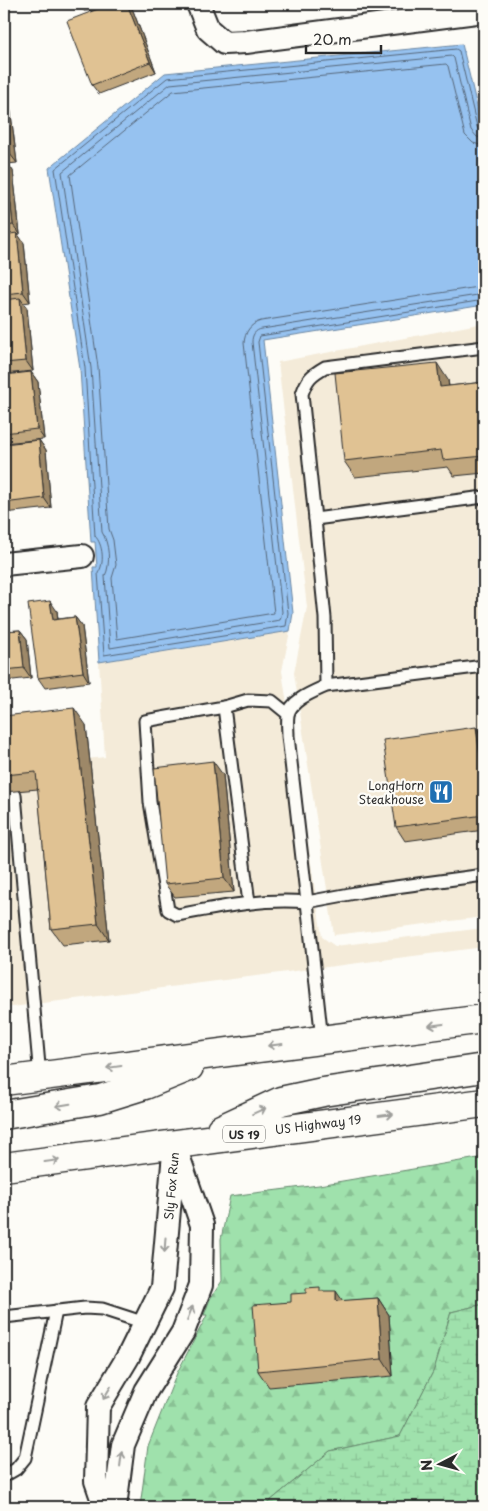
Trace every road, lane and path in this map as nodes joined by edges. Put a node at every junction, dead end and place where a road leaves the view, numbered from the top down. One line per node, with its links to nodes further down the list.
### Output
1 (198, 4): 2 (street)
2 (484, 12)
3 (484, 347): 5 (lane)
4 (484, 497): 5 (lane)
5 (315, 519): 9 (lane)
6 (82, 556): 7 (street)
7 (4, 564)
8 (484, 666): 9 (lane)
9 (326, 686): 11 (lane)
10 (224, 707): 11 (lane); 15 (lane); 15 (lane)
11 (288, 714): 14 (lane)
12 (16, 795): 20 (lane)
13 (484, 875): 14 (lane)
14 (308, 902): 15 (lane); 17 (lane)
15 (249, 903)
16 (484, 1019): 17 (highway, one-way to 17)
17 (322, 1040): 18 (highway, one-way to 18)
18 (225, 1052): 20 (highway, one-way to 20); 23 (highway, one-way to 23)
19 (484, 1068): 24 (highway, one-way to 19)
20 (40, 1076): 21 (highway)
21 (4, 1081)
22 (484, 1103): 24 (highway, US Highway 19 / US 19, one-way to 22)
23 (4, 1115)
24 (187, 1142): 25 (highway, US Highway 19 / US 19, one-way to 24); 28 (street, Sly Fox Run, one-way to 28); 31 (street, Sly Fox Run, one-way to 24)
25 (4, 1167)
26 (56, 1311): 27 (lane); 28 (lane); 29 (lane)
27 (4, 1316)
28 (145, 1323): 30 (street, Sly Fox Run, one-way to 30)
29 (4, 1476)
30 (105, 1507)
31 (115, 1507)

